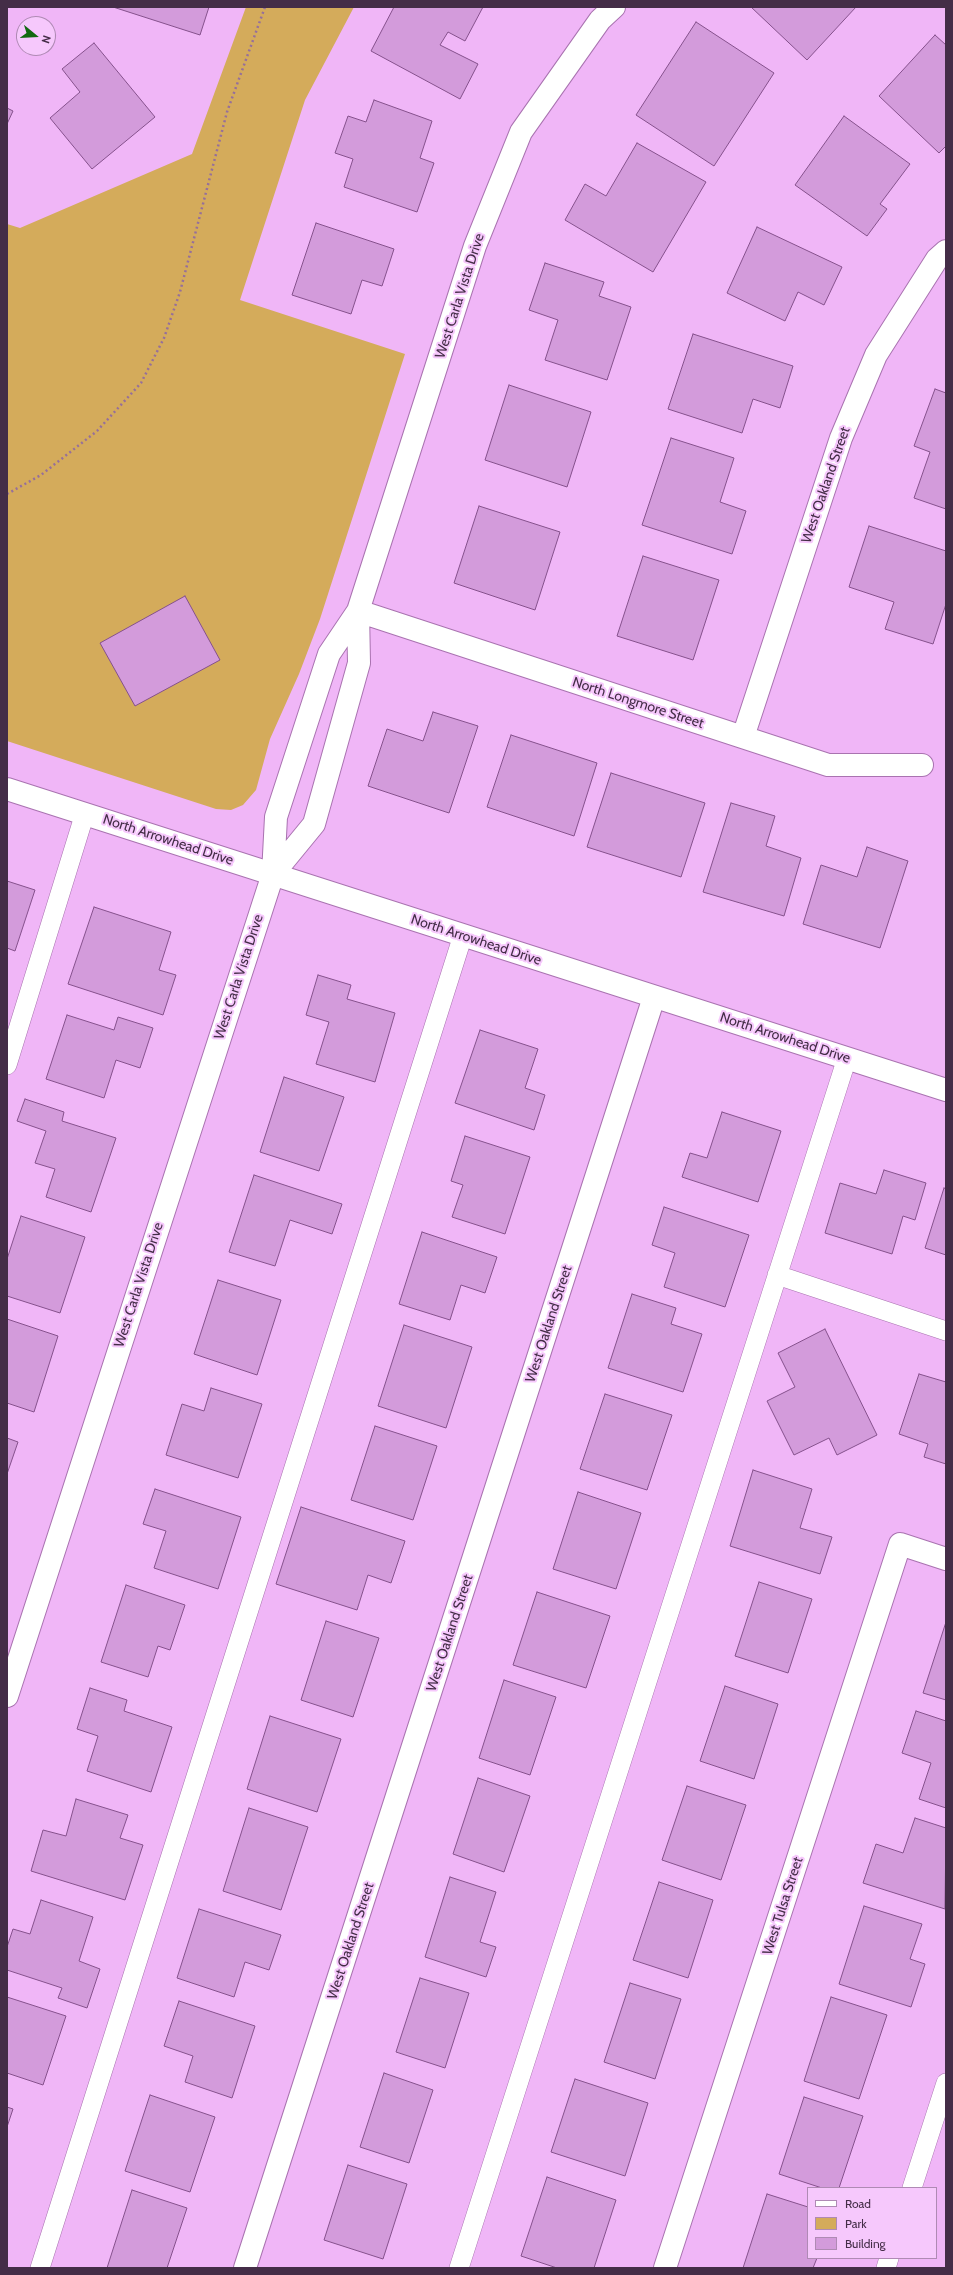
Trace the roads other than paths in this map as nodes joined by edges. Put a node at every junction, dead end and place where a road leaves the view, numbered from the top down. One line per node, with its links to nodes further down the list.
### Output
1 (614, 7): 3 (street, West Carla Vista Drive)
2 (946, 251): 4 (street, West Oakland Street)
3 (358, 611): 4 (street, North Longmore Street); 8 (street, West Carla Vista Drive); 8 (street, West Carla Vista Drive)
4 (744, 737): 5 (street, North Longmore Street)
5 (922, 765)
6 (7, 789): 7 (street, North Arrowhead Drive)
7 (85, 814): 8 (street, North Arrowhead Drive); 11 (lane)
8 (273, 874): 9 (street, North Arrowhead Drive); 18 (street, West Carla Vista Drive)
9 (463, 935): 10 (street, North Arrowhead Drive); 21 (lane)
10 (654, 997): 12 (street, North Arrowhead Drive); 22 (street, West Oakland Street)
11 (12, 1034): 13 (lane)
12 (847, 1058): 14 (street, North Arrowhead Drive); 15 (lane)
13 (7, 1065)
14 (946, 1090)
15 (777, 1275): 16 (lane); 23 (lane)
16 (946, 1331)
17 (946, 1559): 24 (street, West Tulsa Street)
18 (7, 1696)
19 (946, 2083): 20 (lane)
20 (912, 2187)
21 (40, 2268)
22 (245, 2268)
23 (459, 2268)
24 (665, 2268)

